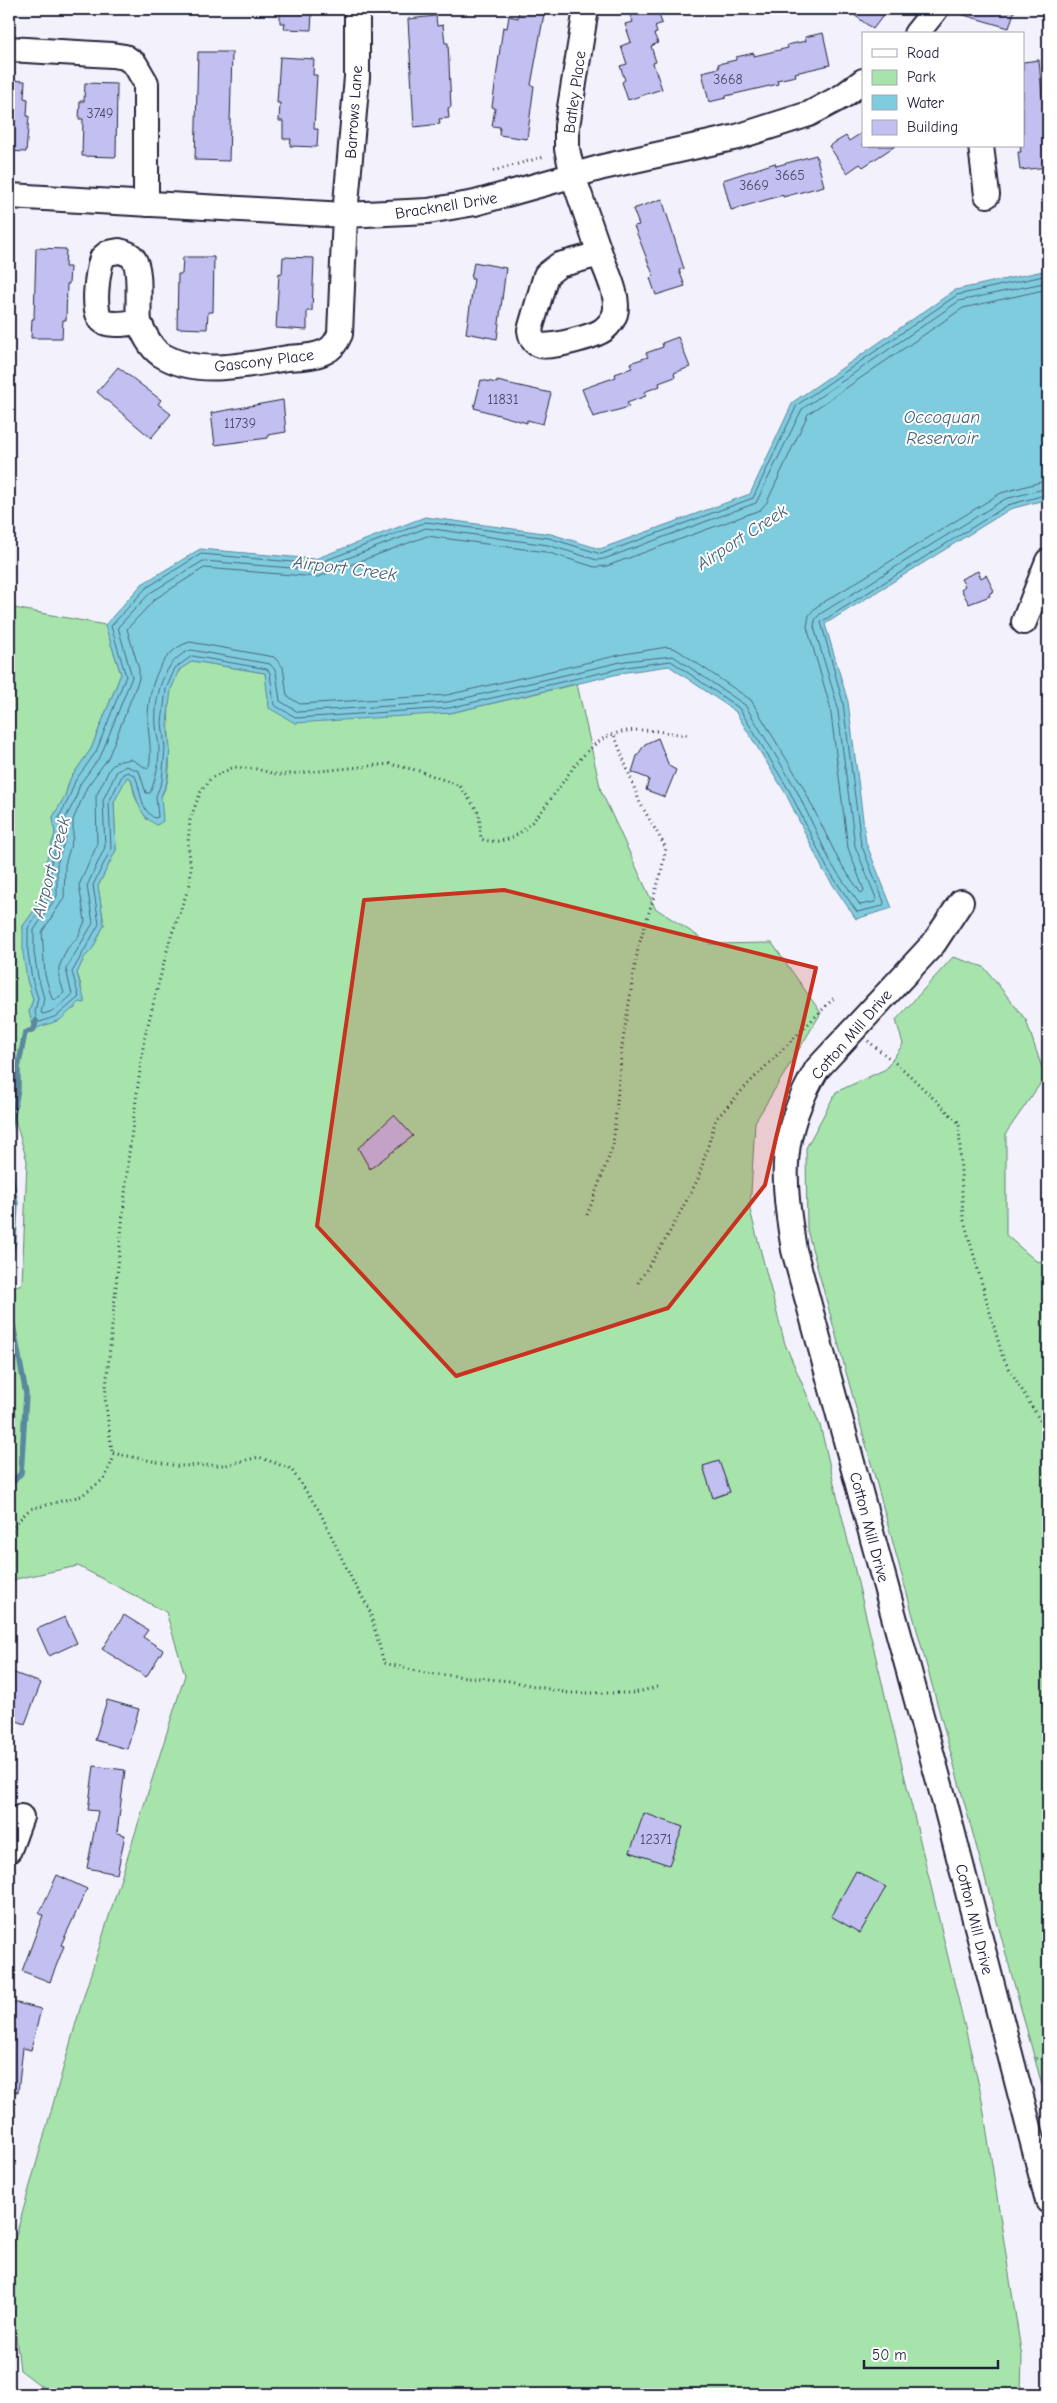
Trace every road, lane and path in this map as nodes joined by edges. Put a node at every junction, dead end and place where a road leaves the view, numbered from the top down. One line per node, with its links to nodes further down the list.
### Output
1 (357, 9): 14 (street, Barrows Lane)
2 (586, 9): 10 (street, Batley Place)
3 (936, 9): 4 (street)
4 (918, 32)
5 (9, 49): 13 (street)
6 (862, 82): 10 (street, Bracknell Drive)
7 (981, 148): 11 (street)
8 (543, 156): 9 (path)
9 (493, 171)
10 (573, 176): 14 (street, Bracknell Drive); 15 (street, Batley Place)
11 (987, 195)
12 (9, 196): 13 (street, Bracknell Drive)
13 (146, 204): 14 (street, Bracknell Drive)
14 (345, 215): 16 (street, Gascony Place)
15 (600, 254)
16 (140, 322)
17 (1048, 560): 18 (street)
18 (1024, 622)
19 (614, 734): 20 (path); 24 (path); 27 (path)
20 (690, 736)
21 (961, 902): 23 (street, Cotton Mill Drive)
22 (835, 997): 25 (path)
23 (853, 1029): 26 (path); 34 (street, Cotton Mill Drive)
24 (587, 1215)
25 (638, 1283)
26 (1048, 1434)
27 (113, 1453): 28 (path); 29 (path)
28 (9, 1535)
29 (661, 1686)
30 (21, 1817): 31 (street)
31 (9, 1850)
32 (1048, 2058): 33 (path)
33 (1036, 2059)
34 (1048, 2201)

